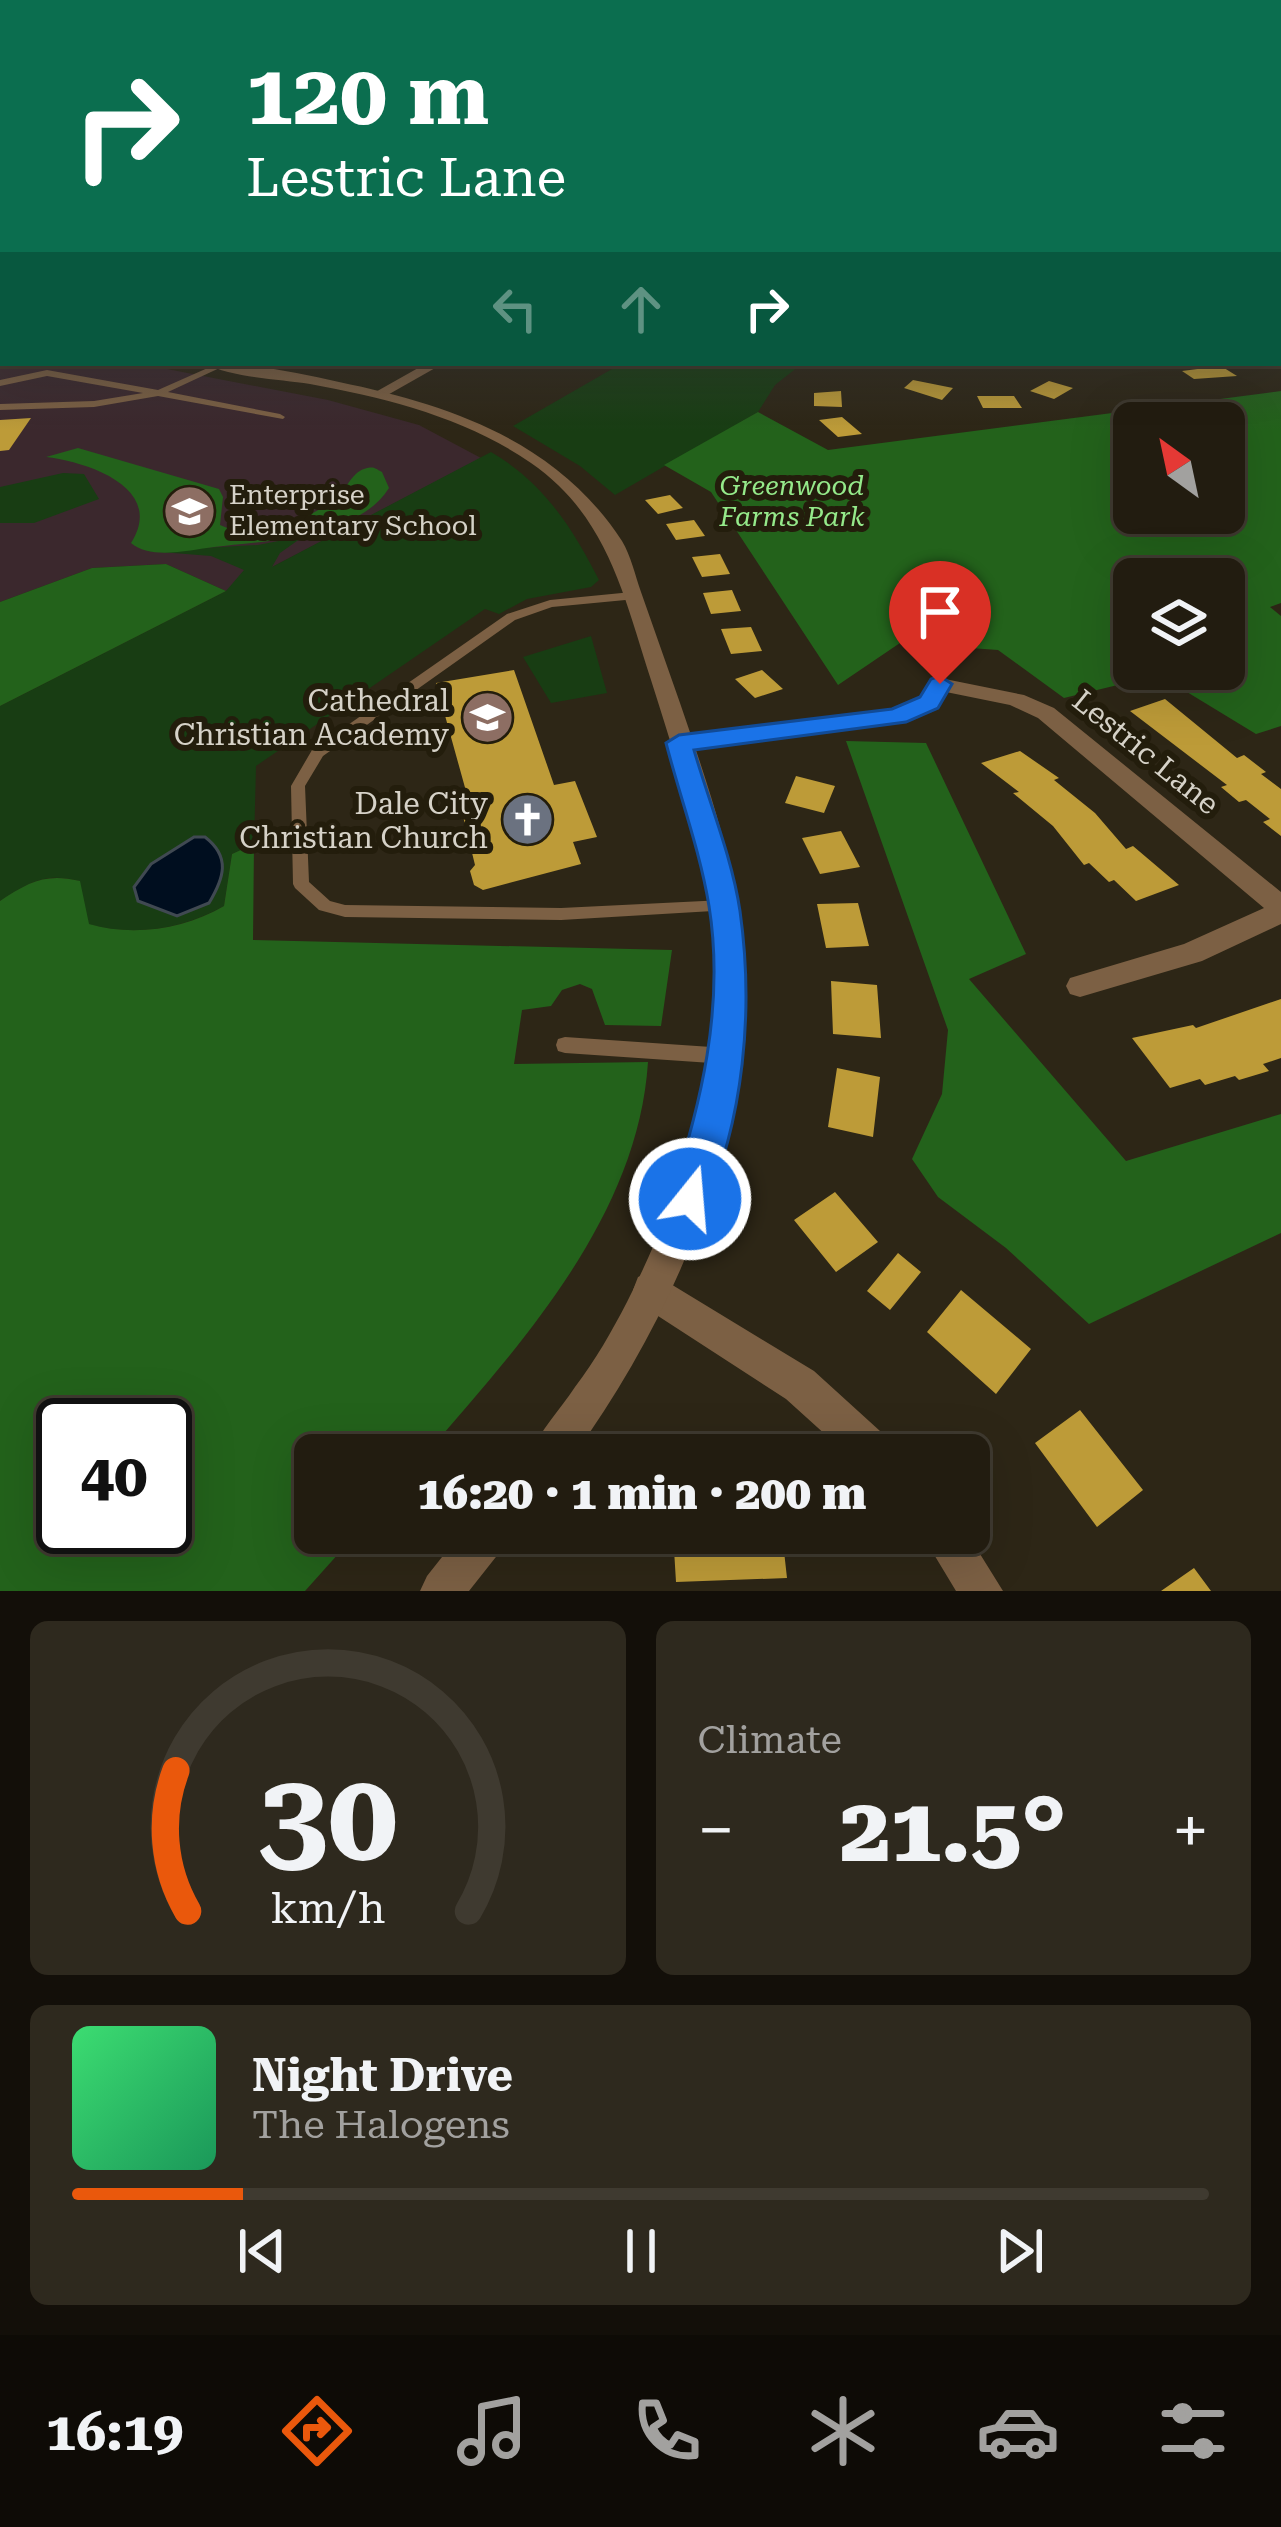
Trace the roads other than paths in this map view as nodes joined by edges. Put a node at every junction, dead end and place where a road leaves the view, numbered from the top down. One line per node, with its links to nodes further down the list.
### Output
1 (215, 366): 5 (lane)
2 (230, 366): 6 (street)
3 (431, 366): 6 (street)
4 (0, 379): 5 (lane)
5 (158, 393): 7 (lane); 8 (lane)
6 (380, 394): 9 (street)
7 (0, 407)
8 (280, 417)
9 (632, 596): 10 (street); 11 (lane)
10 (679, 743): 11 (street); 12 (street, Lestric Lane)
11 (724, 906): 15 (street)
12 (1281, 909): 13 (street)
13 (1080, 986)
14 (565, 1045): 15 (lane)
15 (726, 1056): 16 (street)
16 (651, 1290): 17 (street); 18 (street)
17 (563, 1434)
18 (854, 1434)
19 (471, 1554): 21 (street)
20 (956, 1554): 22 (street)
21 (442, 1591)
22 (981, 1591)

